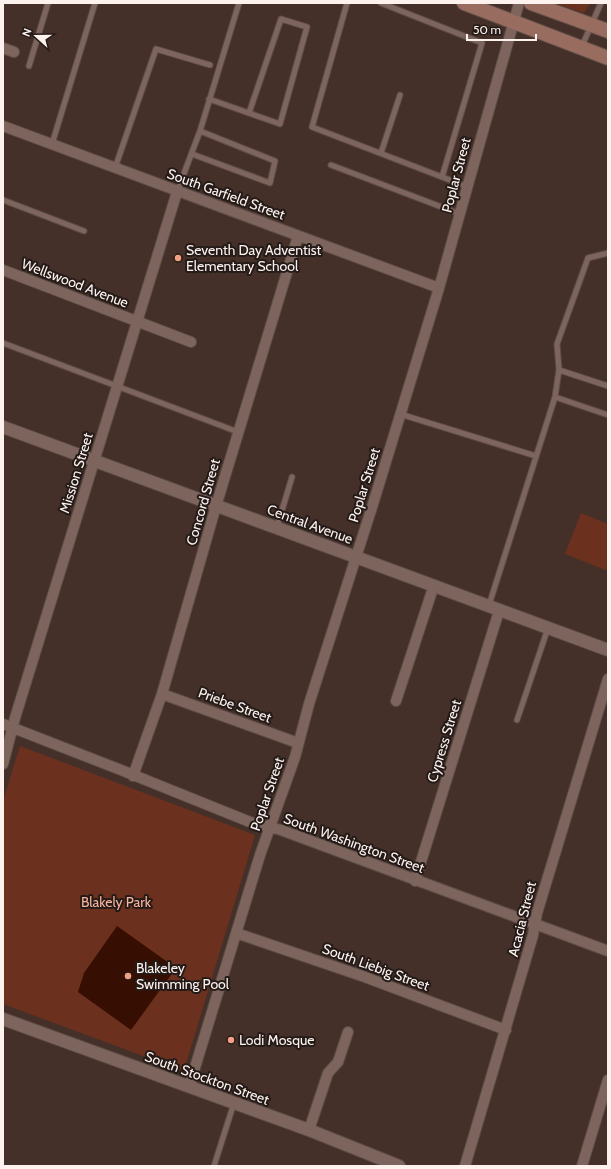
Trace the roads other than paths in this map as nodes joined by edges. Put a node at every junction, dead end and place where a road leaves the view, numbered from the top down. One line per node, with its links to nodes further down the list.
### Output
1 (48, 3): 18 (lane)
2 (95, 3): 24 (lane)
3 (239, 3): 20 (lane)
4 (347, 3): 25 (lane)
5 (381, 3): 29 (lane)
6 (464, 3): 10 (main road)
7 (519, 3): 10 (street, Poplar Street)
8 (531, 3): 11 (main road)
9 (601, 3): 11 (lane)
10 (513, 22): 13 (main road); 30 (street, Poplar Street)
11 (591, 24): 12 (main road); 13 (lane)
12 (608, 31)
13 (582, 47): 16 (main road)
14 (3, 48): 15 (street)
15 (14, 52)
16 (608, 58)
17 (210, 65): 28 (lane)
18 (29, 66)
19 (400, 95): 25 (lane)
20 (209, 99): 21 (lane); 23 (lane)
21 (249, 113): 21 (lane)
22 (3, 126): 24 (street, South Garfield Street)
23 (200, 132): 26 (lane); 26 (lane)
24 (52, 144): 28 (street, South Garfield Street)
25 (381, 153): 29 (lane)
26 (192, 154): 31 (lane)
27 (331, 165): 33 (lane)
28 (115, 168): 31 (street, South Garfield Street)
29 (442, 177): 30 (lane)
30 (468, 187): 33 (street, Poplar Street)
31 (177, 192): 35 (street, South Garfield Street); 39 (street, Mission Street)
32 (3, 200): 34 (lane)
33 (460, 214): 38 (street, Poplar Street)
34 (84, 231)
35 (298, 236): 38 (street, South Garfield Street); 49 (street, Concord Street)
36 (608, 253): 42 (lane)
37 (3, 270): 39 (street, Wellswood Avenue)
38 (439, 288): 46 (street, Poplar Street)
39 (138, 322): 40 (street, Wellswood Avenue); 43 (street, Mission Street)
40 (191, 342)
41 (3, 343): 43 (lane)
42 (559, 370): 44 (lane); 45 (lane)
43 (118, 386): 49 (lane); 51 (street, Mission Street)
44 (608, 386)
45 (555, 397): 47 (lane); 50 (lane)
46 (400, 414): 50 (lane); 55 (street, Poplar Street)
47 (608, 416)
48 (3, 426): 51 (street, Central Avenue)
49 (238, 432): 53 (street, Concord Street)
50 (536, 456): 57 (lane)
51 (95, 459): 53 (street, Central Avenue); 65 (street, Mission Street)
52 (292, 477): 54 (lane)
53 (216, 506): 54 (street, Central Avenue); 61 (street, Concord Street)
54 (276, 528): 55 (street, Central Avenue)
55 (356, 557): 56 (street, Central Avenue); 66 (street, Poplar Street)
56 (434, 585): 57 (street, Central Avenue); 62 (street)
57 (494, 608): 58 (street, Central Avenue); 70 (street, Cypress Street)
58 (548, 628): 59 (street, Central Avenue); 63 (lane)
59 (607, 647)
60 (608, 679): 71 (street, Acacia Street)
61 (162, 694): 66 (street, Priebe Street); 68 (street, Concord Street)
62 (396, 702)
63 (517, 720)
64 (3, 724): 65 (street, South Washington Street)
65 (13, 728): 67 (street, Mission Street); 68 (street, South Washington Street)
66 (298, 743): 69 (street, Poplar Street)
67 (3, 764)
68 (133, 776): 69 (street, South Washington Street)
69 (270, 827): 70 (street, South Washington Street); 72 (street, Poplar Street)
70 (415, 880): 71 (street, South Washington Street)
71 (536, 924): 73 (street, South Washington Street); 75 (street, Acacia Street)
72 (236, 933): 75 (street, South Liebig Street); 78 (street, Poplar Street)
73 (608, 951)
74 (3, 1019): 78 (street, South Stockton Street)
75 (506, 1030): 83 (street, Acacia Street)
76 (348, 1032): 80 (street)
77 (608, 1080): 84 (street)
78 (189, 1087): 79 (street, South Stockton Street)
79 (234, 1103): 80 (street, South Stockton Street); 81 (lane)
80 (309, 1130): 82 (street, South Stockton Street)
81 (214, 1166)
82 (399, 1166)
83 (465, 1166)
84 (582, 1166)

